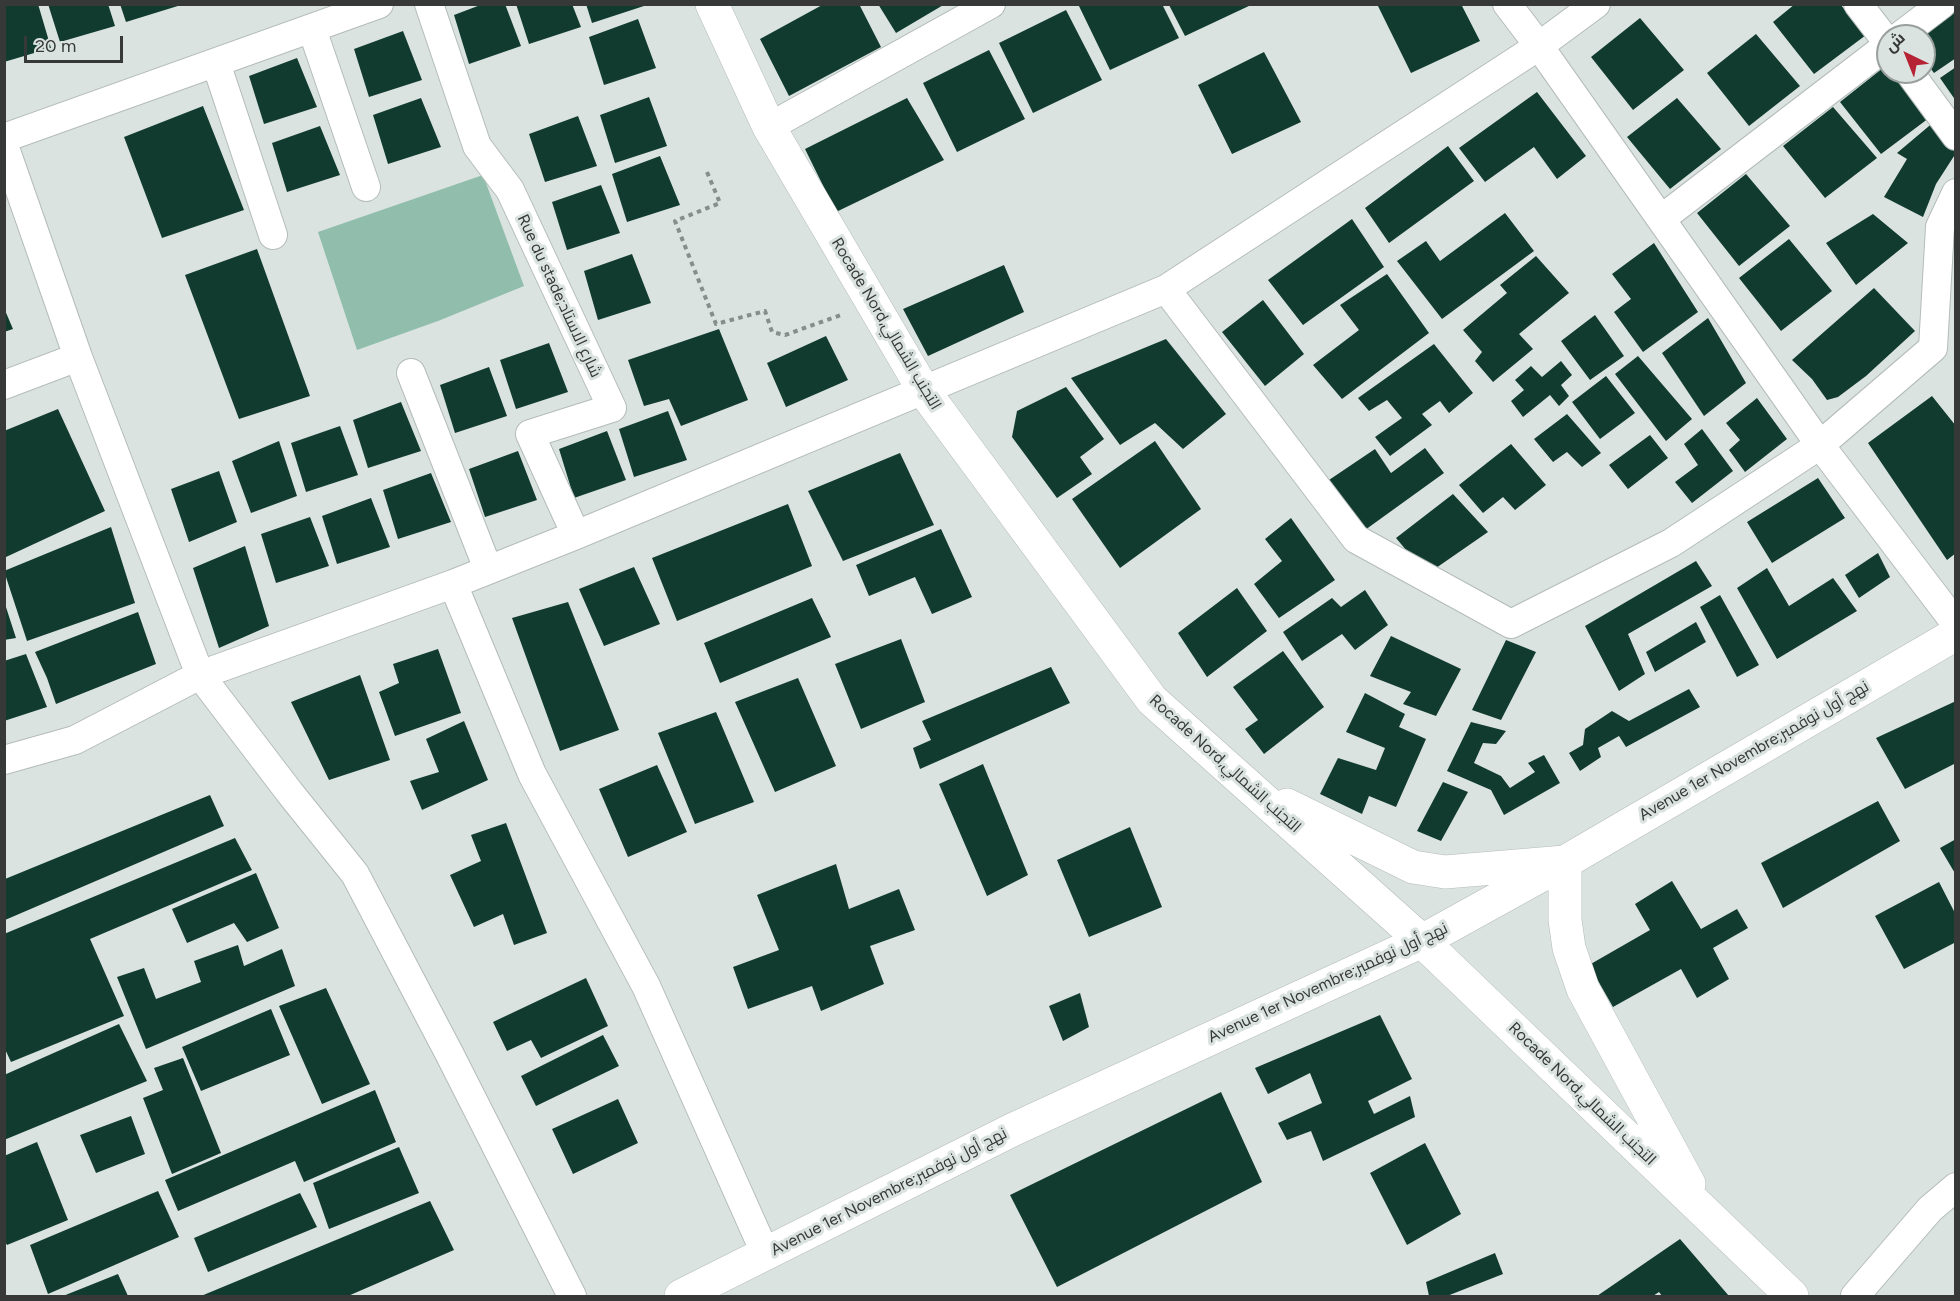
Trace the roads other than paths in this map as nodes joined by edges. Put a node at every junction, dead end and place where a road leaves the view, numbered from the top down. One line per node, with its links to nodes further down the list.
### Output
1 (379, 4): 11 (street)
2 (429, 4): 30 (street, Rue du stade;شارع الاستاد)
3 (712, 4): 16 (main road, Rocade Nord,التجنب الشمالي)
4 (991, 4): 16 (street)
5 (1507, 4): 12 (street)
6 (1596, 4): 12 (street)
7 (1858, 4): 10 (street)
8 (1942, 4): 9 (street)
9 (1916, 24)
10 (1876, 28)
11 (312, 29): 14 (street); 20 (street)
12 (1539, 46): 22 (street); 24 (street)
13 (1876, 53): 22 (street)
14 (216, 63): 18 (street); 23 (street)
15 (1918, 84): 17 (street)
16 (768, 127): 28 (main road, Rocade Nord,التجنب الشمالي)
17 (1956, 136)
18 (4, 138)
19 (4, 145): 25 (street)
20 (366, 187)
21 (1956, 193): 29 (street)
22 (1662, 219): 29 (street)
23 (273, 234)
24 (1166, 289): 28 (street); 29 (street)
25 (78, 357): 27 (street); 35 (street)
26 (411, 373): 31 (street)
27 (4, 386)
28 (924, 391): 30 (street); 37 (main road, Rocade Nord,التجنب الشمالي)
29 (1820, 445): 33 (street)
30 (576, 535): 31 (street)
31 (488, 569): 32 (street)
32 (453, 584): 35 (street); 42 (street)
33 (1956, 624)
34 (1956, 634): 38 (main road, Avenue 1er Novembre;نهج أول نوفمبر)
35 (200, 675): 36 (street); 43 (street)
36 (4, 760)
37 (1248, 785): 38 (main road); 39 (main road, Rocade Nord,التجنب الشمالي)
38 (1565, 862): 39 (main road, Avenue 1er Novembre;نهج أول نوفمبر); 41 (main road)
39 (1422, 941): 41 (main road, Rocade Nord,التجنب الشمالي); 42 (main road, Avenue 1er Novembre;نهج أول نوفمبر)
40 (1956, 1187): 46 (street)
41 (1704, 1211): 45 (main road, Rocade Nord,التجنب الشمالي)
42 (766, 1255): 44 (main road, Avenue 1er Novembre;نهج أول نوفمبر)
43 (572, 1296)
44 (681, 1296)
45 (1792, 1296)
46 (1856, 1296)

